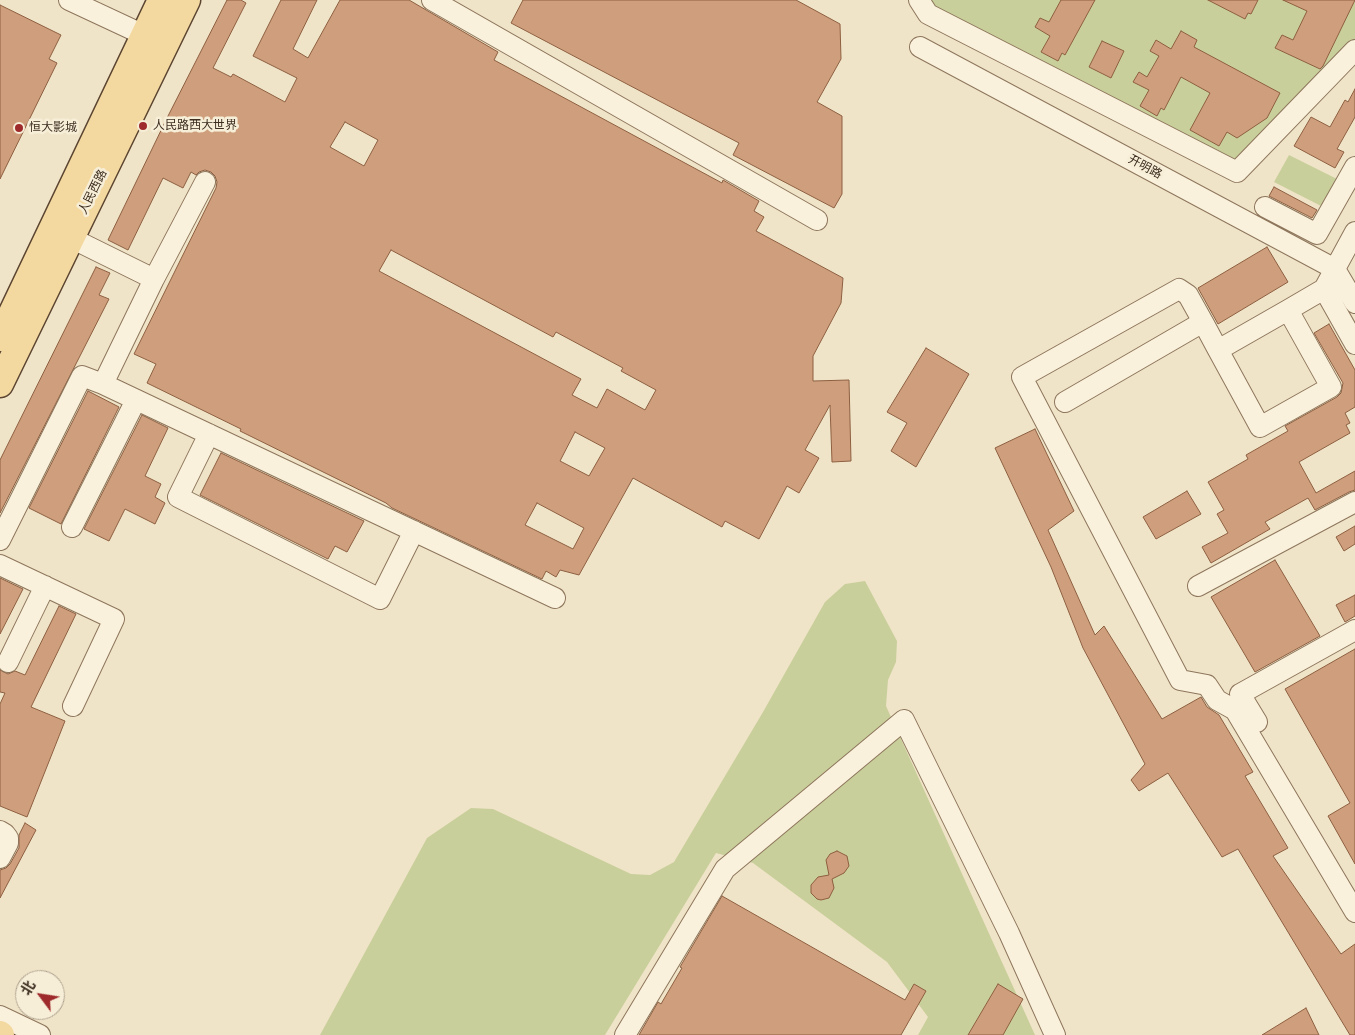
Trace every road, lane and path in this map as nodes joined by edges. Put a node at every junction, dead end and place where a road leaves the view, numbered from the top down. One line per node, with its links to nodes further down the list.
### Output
1 (68, 0): 6 (street)
2 (161, 0): 6 (main road, 人民西路)
3 (187, 0): 14 (main road, 人民西路)
4 (432, 0): 12 (street)
5 (919, 0): 8 (street)
6 (144, 35): 21 (main road, 人民西路)
7 (920, 47): 15 (street, 开明路)
8 (1355, 50)
9 (1355, 167): 11 (street)
10 (204, 182): 16 (street)
11 (1265, 207)
12 (817, 220)
13 (1355, 232): 15 (street)
14 (71, 238): 16 (street); 24 (main road, 人民西路)
15 (1335, 269): 17 (street); 18 (street)
16 (154, 279): 25 (street)
17 (1324, 289): 19 (street); 22 (street)
18 (1355, 303)
19 (1288, 310): 23 (street); 23 (street)
20 (1203, 322): 23 (street); 27 (street); 43 (street)
21 (2, 327)
22 (1355, 344)
23 (1218, 350)
24 (0, 384)
25 (102, 384): 26 (street); 32 (street)
26 (136, 400): 28 (street); 30 (street)
27 (1065, 402)
28 (209, 434): 31 (street); 31 (street)
29 (1355, 502): 35 (street)
30 (72, 527)
31 (414, 531): 36 (street)
32 (0, 540)
33 (0, 565): 34 (street)
34 (45, 586): 38 (street); 39 (street)
35 (1198, 586)
36 (555, 598)
37 (1355, 630): 42 (street)
38 (8, 662)
39 (73, 706)
40 (0, 831): 41 (street)
41 (0, 857)
42 (1346, 874)
43 (1355, 912)
44 (0, 1016): 45 (street)
45 (40, 1035)
46 (625, 1035): 47 (street)
47 (1055, 1035)

